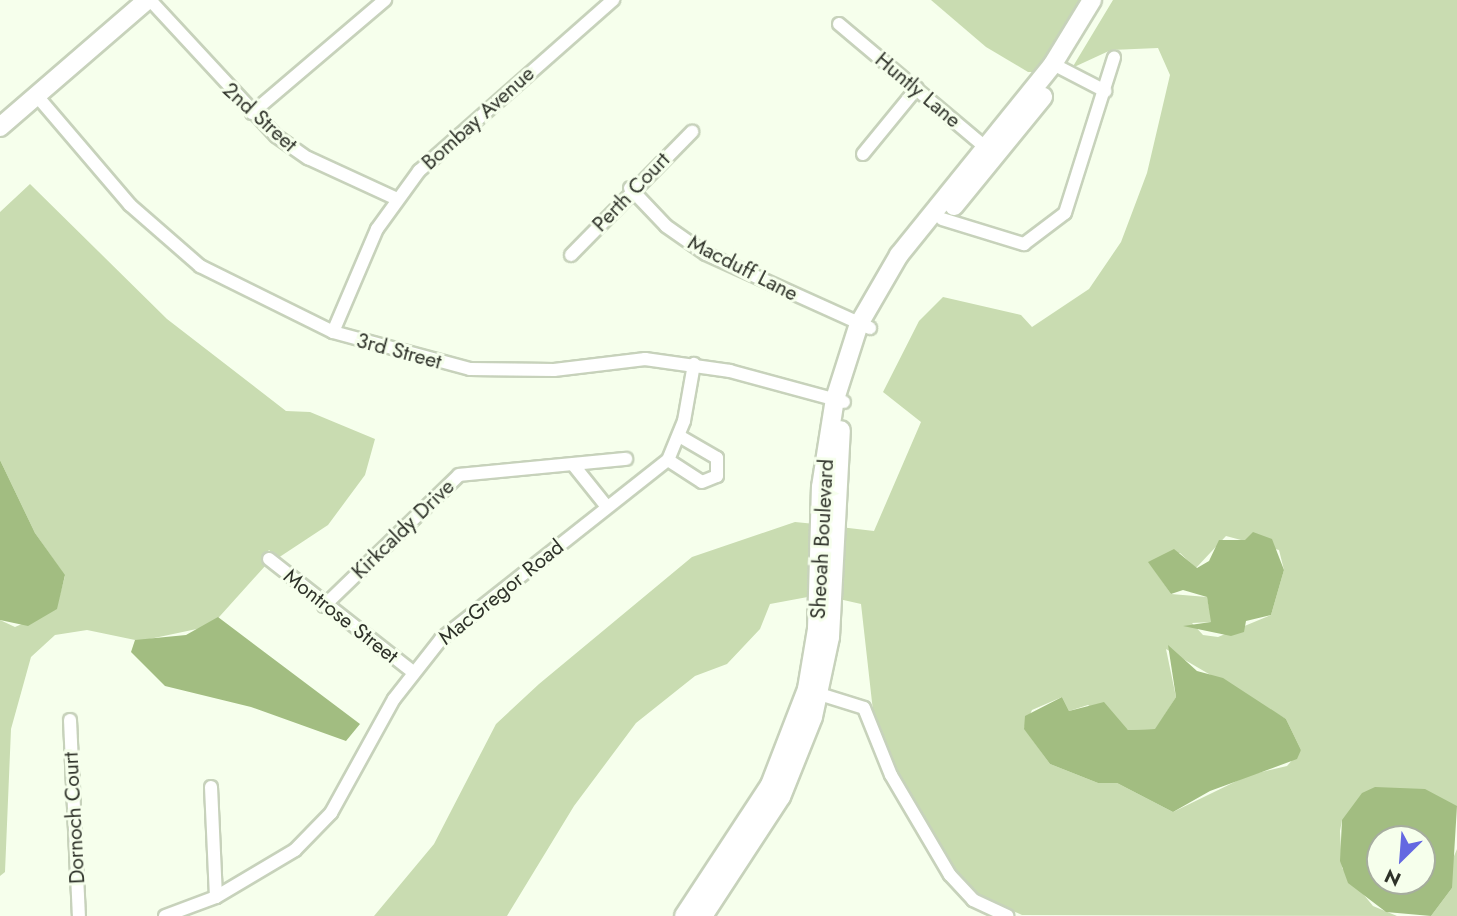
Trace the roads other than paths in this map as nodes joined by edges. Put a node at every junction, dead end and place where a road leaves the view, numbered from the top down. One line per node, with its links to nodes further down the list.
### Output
1 (149, 0): 11 (street); 12 (street, 2nd Street)
2 (385, 0): 12 (street)
3 (613, 0): 18 (street, Bombay Avenue)
4 (1093, 0): 8 (street, Sheoah Boulevard)
5 (1106, 0): 8 (street, Sheoah Boulevard)
6 (839, 24): 9 (street, Huntly Lane)
7 (1114, 58): 10 (street)
8 (1058, 68): 10 (street); 15 (street, Sheoah Boulevard)
9 (917, 88): 15 (street, Huntly Lane); 16 (street)
10 (1105, 92): 19 (street)
11 (37, 96): 13 (street); 22 (street, 3rd Street)
12 (252, 113): 18 (street, 2nd Street)
13 (0, 127)
14 (692, 132): 17 (street, Perth Court)
15 (990, 152): 19 (street, Sheoah Boulevard); 21 (street, Sheoah Boulevard)
16 (863, 154)
17 (630, 188): 20 (street, Perth Court); 21 (street, Macduff Lane)
18 (397, 199): 22 (street, Bombay Avenue)
19 (942, 219): 21 (street, Sheoah Boulevard)
20 (571, 255)
21 (864, 326): 24 (street, Sheoah Boulevard)
22 (333, 332): 23 (street, 3rd Street)
23 (694, 364): 24 (street, 3rd Street); 25 (street, MacGregor Road)
24 (840, 401): 33 (street, Sheoah Boulevard)
25 (679, 436): 27 (street, MacGregor Road); 27 (street)
26 (626, 458): 28 (street, Kirkcaldy Drive)
27 (668, 460): 29 (street, MacGregor Road)
28 (575, 467): 29 (street); 31 (street, Kirkcaldy Drive)
29 (607, 507): 32 (street, MacGregor Road)
30 (269, 559): 31 (street, Montrose Street)
31 (324, 606): 32 (street, Montrose Street)
32 (413, 672): 36 (street, MacGregor Road)
33 (813, 691): 39 (street, Sheoah Boulevard); 40 (street, Sheoah Boulevard); 41 (street)
34 (70, 720): 37 (street, Dornoch Court)
35 (211, 787): 36 (street)
36 (216, 897): 38 (street, MacGregor Road)
37 (79, 916)
38 (165, 916)
39 (684, 916)
40 (703, 916)
41 (1008, 916)

